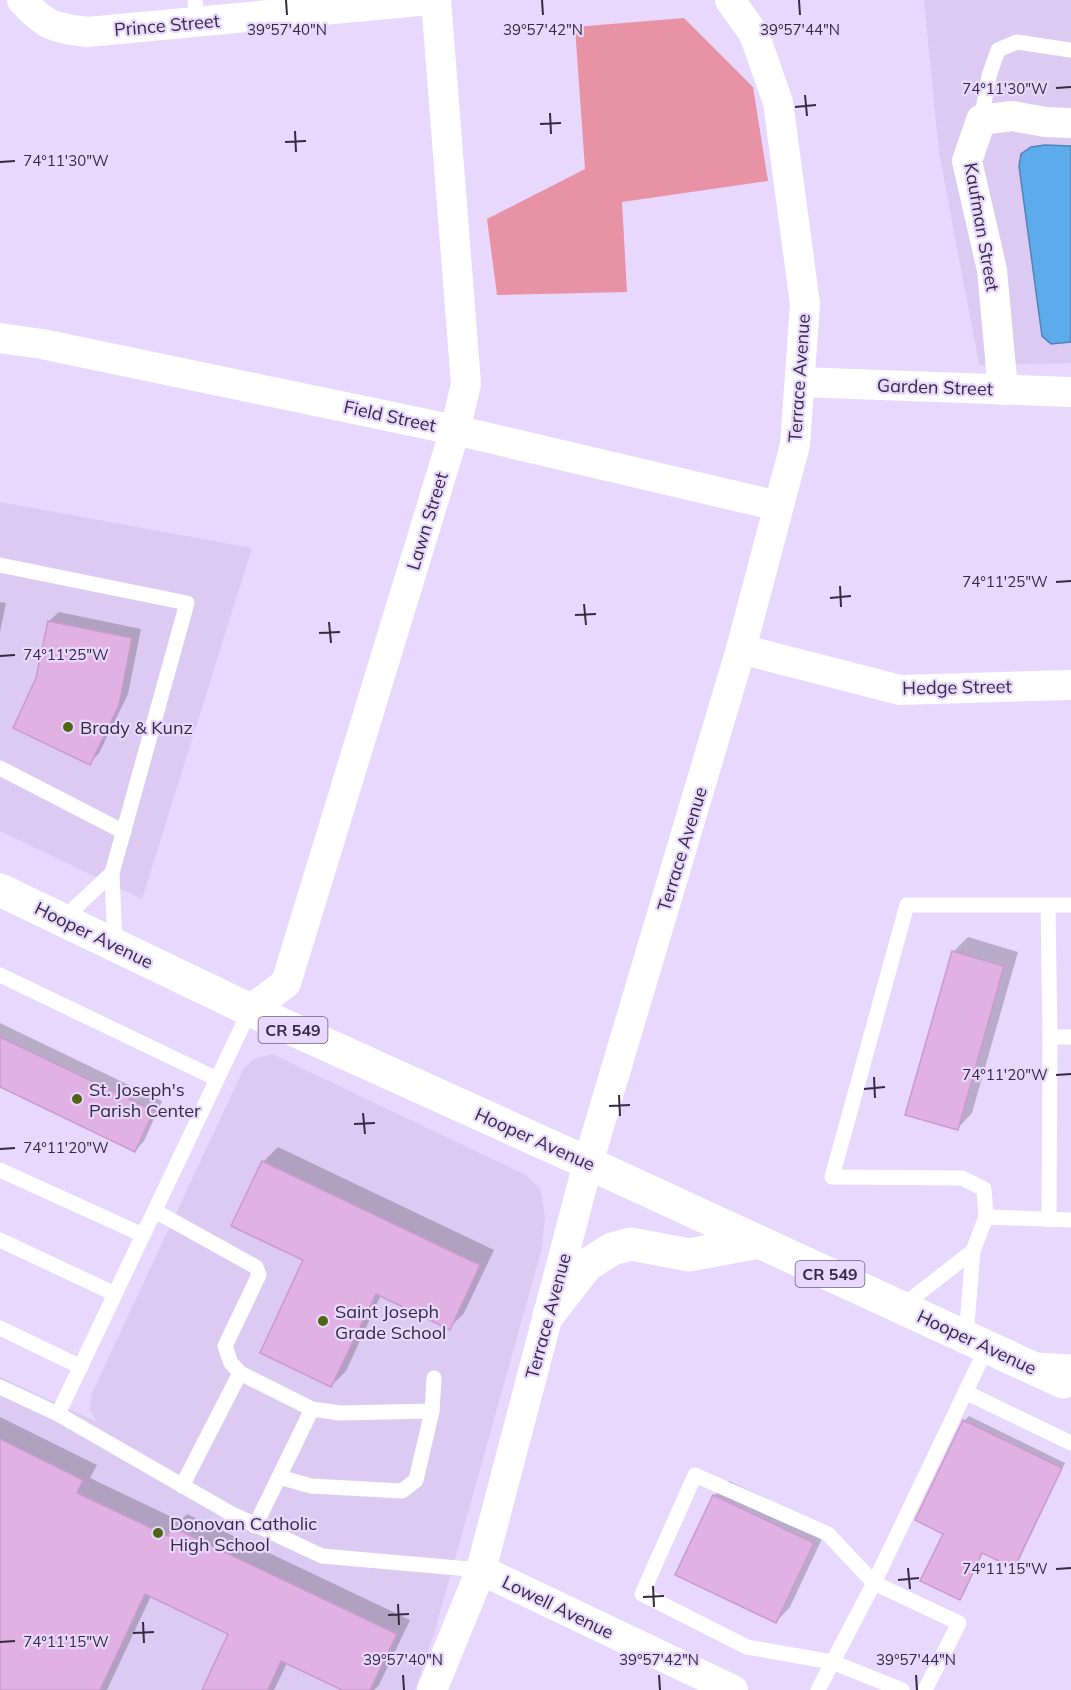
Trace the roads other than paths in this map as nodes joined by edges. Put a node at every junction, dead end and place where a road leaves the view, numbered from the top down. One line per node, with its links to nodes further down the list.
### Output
1 (22, 0): 5 (street, Prince Street)
2 (430, 0): 5 (street, Prince Street)
3 (436, 0): 13 (street, Lawn Street)
4 (730, 0): 10 (street, Terrace Avenue)
5 (196, 11)
6 (1071, 50): 7 (lane)
7 (981, 120): 8 (street); 11 (street, Kaufman Street)
8 (1071, 123)
9 (0, 338): 13 (street, Field Street)
10 (800, 382): 11 (street, Garden Street); 14 (street, Terrace Avenue)
11 (1003, 390): 12 (street, Garden Street)
12 (1071, 392)
13 (454, 430): 14 (street, Field Street); 27 (street, Lawn Street)
14 (778, 506): 16 (street, Terrace Avenue)
15 (0, 565): 19 (lane)
16 (741, 649): 17 (street, Hedge Street); 31 (street, Terrace Avenue)
17 (1071, 685)
18 (0, 768): 19 (lane)
19 (124, 832): 20 (lane)
20 (112, 873): 24 (lane); 25 (lane)
21 (0, 891): 24 (main road, Hooper Avenue / CR 549)
22 (1071, 905): 23 (lane)
23 (1048, 906): 28 (lane); 34 (lane)
24 (62, 920): 25 (main road, Hooper Avenue / CR 549)
25 (115, 945): 27 (main road, Hooper Avenue / CR 549)
26 (0, 975): 30 (lane)
27 (250, 1010): 30 (lane); 31 (main road, Hooper Avenue / CR 549)
28 (1050, 1036): 29 (lane); 35 (lane)
29 (1071, 1037)
30 (217, 1079): 33 (lane)
31 (588, 1163): 39 (main road, Hooper Avenue / CR 549); 43 (street, Terrace Avenue)
32 (0, 1170): 37 (lane)
33 (155, 1211): 37 (lane); 49 (lane)
34 (986, 1217): 35 (lane); 40 (lane)
35 (1049, 1220): 36 (lane)
36 (1071, 1221)
37 (143, 1235): 41 (lane)
38 (0, 1240): 41 (lane)
39 (759, 1242): 42 (main road, Hooper Avenue / CR 549); 43 (main road)
40 (973, 1251): 42 (lane); 45 (lane)
41 (115, 1294): 46 (lane)
42 (901, 1307): 45 (main road, Hooper Avenue / CR 549)
43 (549, 1314): 61 (street, Terrace Avenue)
44 (0, 1328): 46 (lane)
45 (977, 1342): 47 (main road, Hooper Avenue / CR 549); 53 (lane)
46 (81, 1367): 56 (lane)
47 (1037, 1369): 48 (main road); 51 (main road, Hooper Avenue / CR 549)
48 (1071, 1371)
49 (240, 1373): 54 (lane); 59 (lane)
50 (435, 1378): 55 (lane)
51 (1071, 1385)
52 (0, 1387): 56 (lane)
53 (965, 1392): 57 (lane); 62 (lane)
54 (312, 1409): 55 (lane); 58 (lane)
55 (432, 1411): 58 (lane)
56 (58, 1414): 59 (lane)
57 (1071, 1443)
58 (279, 1477): 60 (lane)
59 (182, 1486): 60 (lane)
60 (255, 1526): 61 (lane)
61 (481, 1570): 64 (street, Terrace Avenue); 65 (street, Lowell Avenue)
62 (874, 1583): 63 (lane); 63 (lane); 68 (lane)
63 (832, 1662): 66 (lane); 67 (lane)
64 (432, 1690)
65 (733, 1690)
66 (818, 1690)
67 (902, 1690)
68 (925, 1690)

